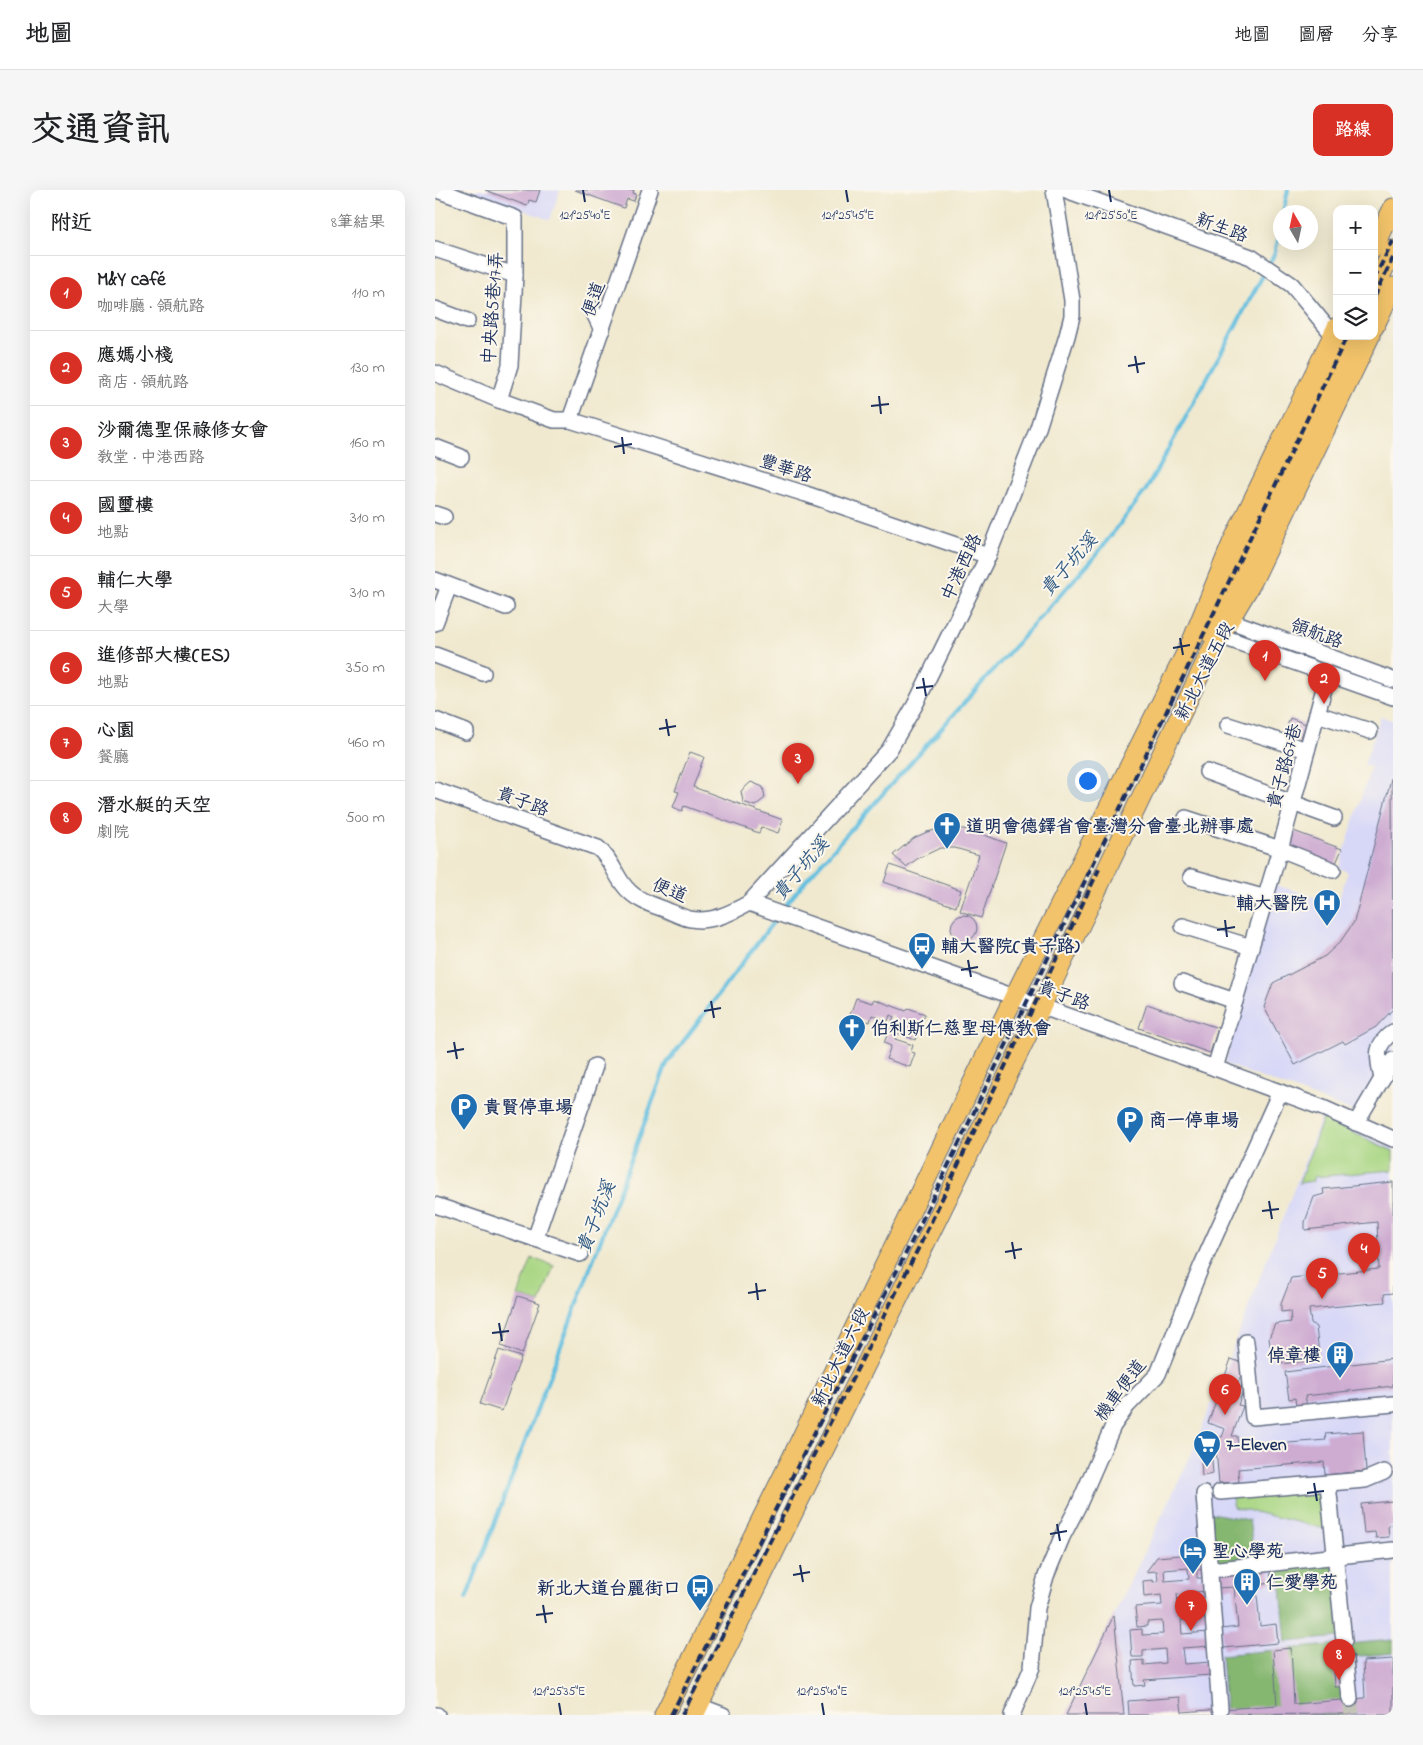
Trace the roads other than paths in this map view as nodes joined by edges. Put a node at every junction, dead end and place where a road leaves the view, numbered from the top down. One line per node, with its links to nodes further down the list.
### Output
1 (437, 190): 5 (street); 10 (street, 中央路5巷17弄)
2 (650, 190): 18 (street, 便道)
3 (1054, 190): 28 (street, 中港西路)
4 (1066, 190): 17 (street, 新生路)
5 (435, 195)
6 (1393, 208): 7 (main road)
7 (1378, 240)
8 (435, 249): 10 (street)
9 (1393, 250): 11 (main road)
10 (515, 275): 24 (street, 中央路5巷17弄)
11 (1378, 281)
12 (1393, 287): 15 (main road)
13 (435, 308): 16 (street)
14 (592, 309): 18 (street)
15 (1378, 318)
16 (467, 321)
17 (1333, 329)
18 (602, 330): 25 (street, 便道)
19 (1339, 340): 32 (main road, 新北大道五段)
20 (1343, 340): 22 (street, 新生路)
21 (1368, 340): 22 (main road, 新北大道五段)
22 (1356, 364): 32 (main road, 新北大道五段)
23 (435, 373): 24 (street, 豐華路)
24 (499, 400): 25 (street, 豐華路)
25 (570, 420): 28 (street, 豐華路)
26 (435, 447): 27 (street)
27 (461, 457)
28 (988, 556): 54 (street, 中港西路)
29 (442, 583): 30 (street); 31 (street)
30 (507, 607)
31 (435, 623)
32 (1212, 636): 35 (street, 領航路); 36 (street, 領航路); 58 (main road, 新北大道五段); 60 (main road, 新北大道五段)
33 (435, 655): 34 (street)
34 (483, 673)
35 (1328, 674): 37 (street, 領航路); 38 (street, 貴子路67巷)
36 (1393, 680)
37 (1393, 697)
38 (1317, 714): 41 (street); 43 (street, 貴子路67巷)
39 (435, 720): 42 (street)
40 (1228, 725): 43 (street)
41 (1370, 731)
42 (466, 732)
43 (1307, 750): 46 (street, 貴子路67巷)
44 (1207, 772): 46 (street)
45 (435, 790): 49 (street, 貴子路)
46 (1293, 803): 48 (street); 50 (street, 貴子路67巷)
47 (1185, 818): 50 (street)
48 (1334, 818)
49 (598, 848): 54 (street, 便道)
50 (1280, 849): 51 (street); 53 (street, 貴子路67巷)
51 (1333, 870)
52 (1191, 877): 53 (street)
53 (1266, 898): 56 (street, 貴子路67巷)
54 (749, 903): 58 (street, 貴子路)
55 (1183, 926): 56 (street)
56 (1251, 947): 59 (street, 貴子路67巷)
57 (1182, 983): 59 (street)
58 (1014, 997): 60 (street, 貴子路); 86 (main road, 新北大道六段)
59 (1235, 1001): 64 (street, 貴子路67巷)
60 (1041, 1007): 64 (street, 貴子路); 85 (main road, 新北大道六段)
61 (1393, 1032): 65 (street)
62 (1393, 1060): 65 (street)
63 (595, 1066): 70 (street)
64 (1215, 1068): 66 (street, 貴子路)
65 (1383, 1079): 67 (street)
66 (1280, 1092): 67 (street, 貴子路); 88 (street, 機車便道)
67 (1356, 1123): 68 (street, 貴子路)
68 (1393, 1139)
69 (435, 1205): 70 (street)
70 (535, 1239): 71 (street)
71 (579, 1254)
72 (1246, 1342): 73 (street)
73 (1383, 1407)
74 (1384, 1472): 75 (street)
75 (1328, 1484): 76 (street); 79 (street)
76 (1221, 1492)
77 (1204, 1494): 80 (street)
78 (1393, 1550): 79 (street)
79 (1335, 1556): 80 (street); 81 (street)
80 (1210, 1570): 84 (street)
81 (1344, 1641)
82 (1346, 1660): 83 (street)
83 (1350, 1699)
84 (1220, 1710)
85 (697, 1711): 87 (street)
86 (664, 1715)
87 (723, 1715)
88 (1012, 1715)

